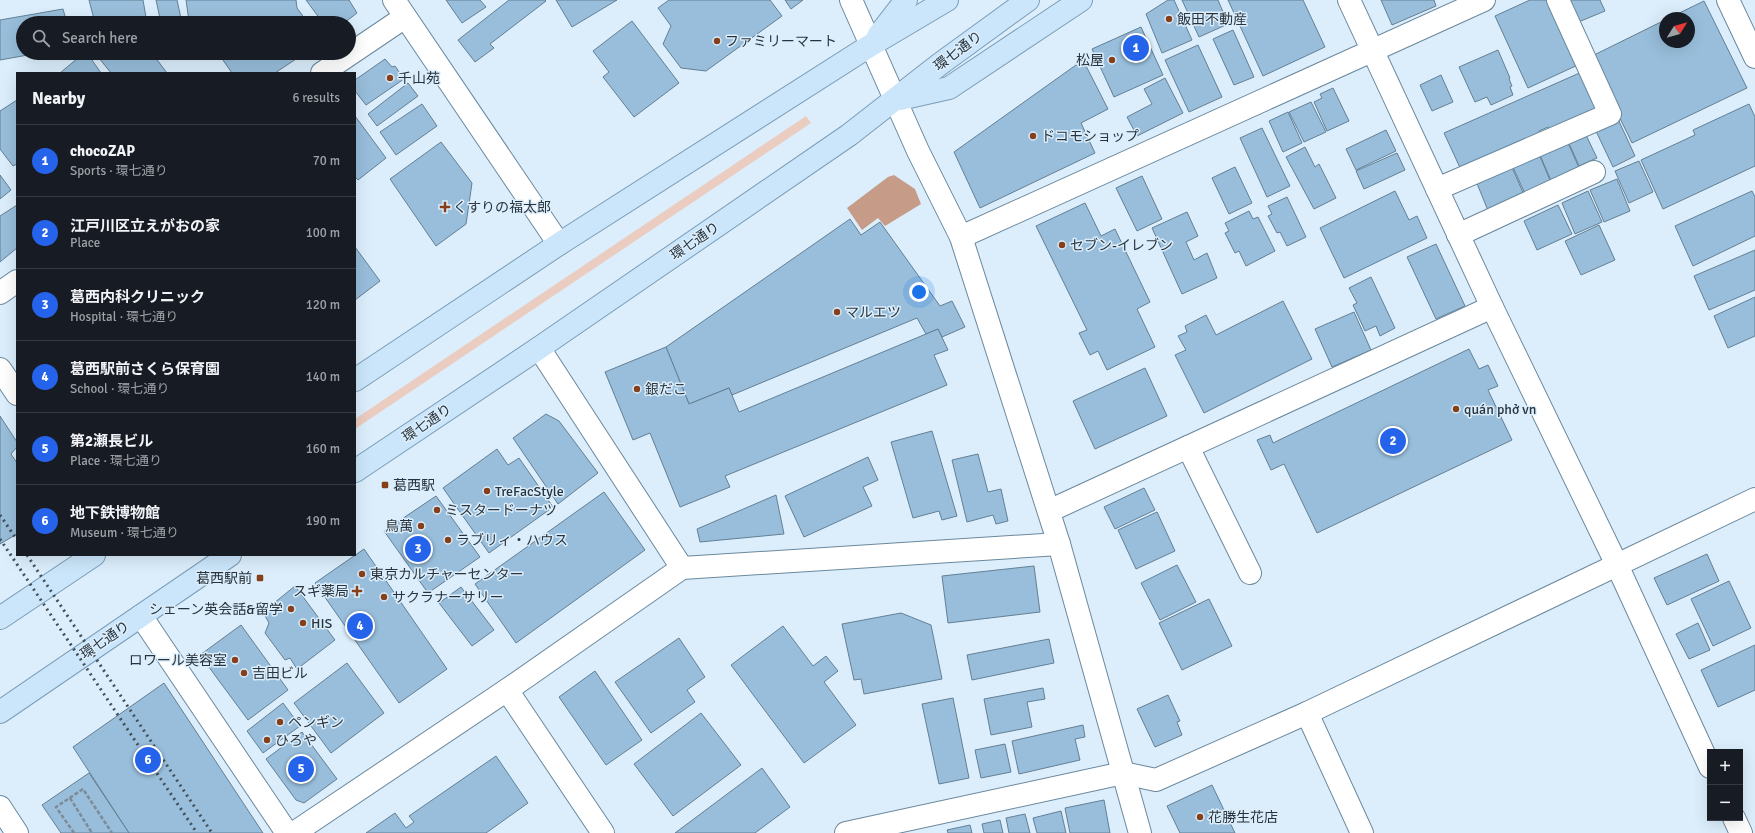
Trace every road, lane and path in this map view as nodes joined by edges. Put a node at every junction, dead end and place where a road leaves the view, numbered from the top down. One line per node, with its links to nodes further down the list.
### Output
1 (851, 0): 12 (street)
2 (906, 0): 12 (main road)
3 (948, 0): 12 (main road)
4 (1028, 0): 17 (main road, 環七通り)
5 (1081, 0): 17 (main road)
6 (1349, 0): 13 (street)
7 (1484, 0): 13 (street)
8 (1558, 0): 19 (street)
9 (1728, 0): 14 (street)
10 (400, 8): 11 (street); 22 (street)
11 (356, 45)
12 (871, 45): 17 (street); 22 (main road)
13 (1372, 51): 19 (street); 21 (street)
14 (1755, 57)
15 (338, 60): 16 (street)
16 (323, 72)
17 (895, 100): 21 (street); 26 (main road, 環七通り)
18 (1594, 172): 20 (street)
19 (1437, 189): 20 (street)
20 (1458, 235): 25 (street)
21 (961, 237): 33 (street)
22 (559, 244): 28 (main road)
23 (16, 282): 24 (street)
24 (0, 293)
25 (1492, 307): 30 (street); 37 (street)
26 (539, 348): 31 (main road, 環七通り); 38 (street)
27 (0, 369): 29 (street)
28 (356, 379)
29 (16, 393)
30 (1188, 447): 33 (street); 39 (street)
31 (356, 470)
32 (1755, 500): 37 (street)
33 (1049, 511): 34 (street)
34 (1059, 544): 38 (street); 46 (street)
35 (93, 556): 41 (main road)
36 (228, 556): 40 (main road, 環七通り)
37 (1617, 565): 44 (street); 45 (street)
38 (682, 568): 42 (street)
39 (1250, 573)
40 (141, 616): 43 (main road, 環七通り); 54 (street)
41 (0, 618)
42 (507, 690): 55 (street); 56 (street)
43 (0, 712)
44 (1307, 713): 46 (street); 59 (street)
45 (1707, 760)
46 (1123, 772): 57 (street); 58 (street)
47 (70, 798): 51 (path); 52 (path); 53 (path)
48 (0, 807): 50 (street)
49 (1735, 821): 60 (street)
50 (17, 833)
51 (74, 833)
52 (92, 833)
53 (112, 833)
54 (287, 833)
55 (294, 833)
56 (603, 833)
57 (846, 833)
58 (1140, 833)
59 (1362, 833)
60 (1741, 833)

